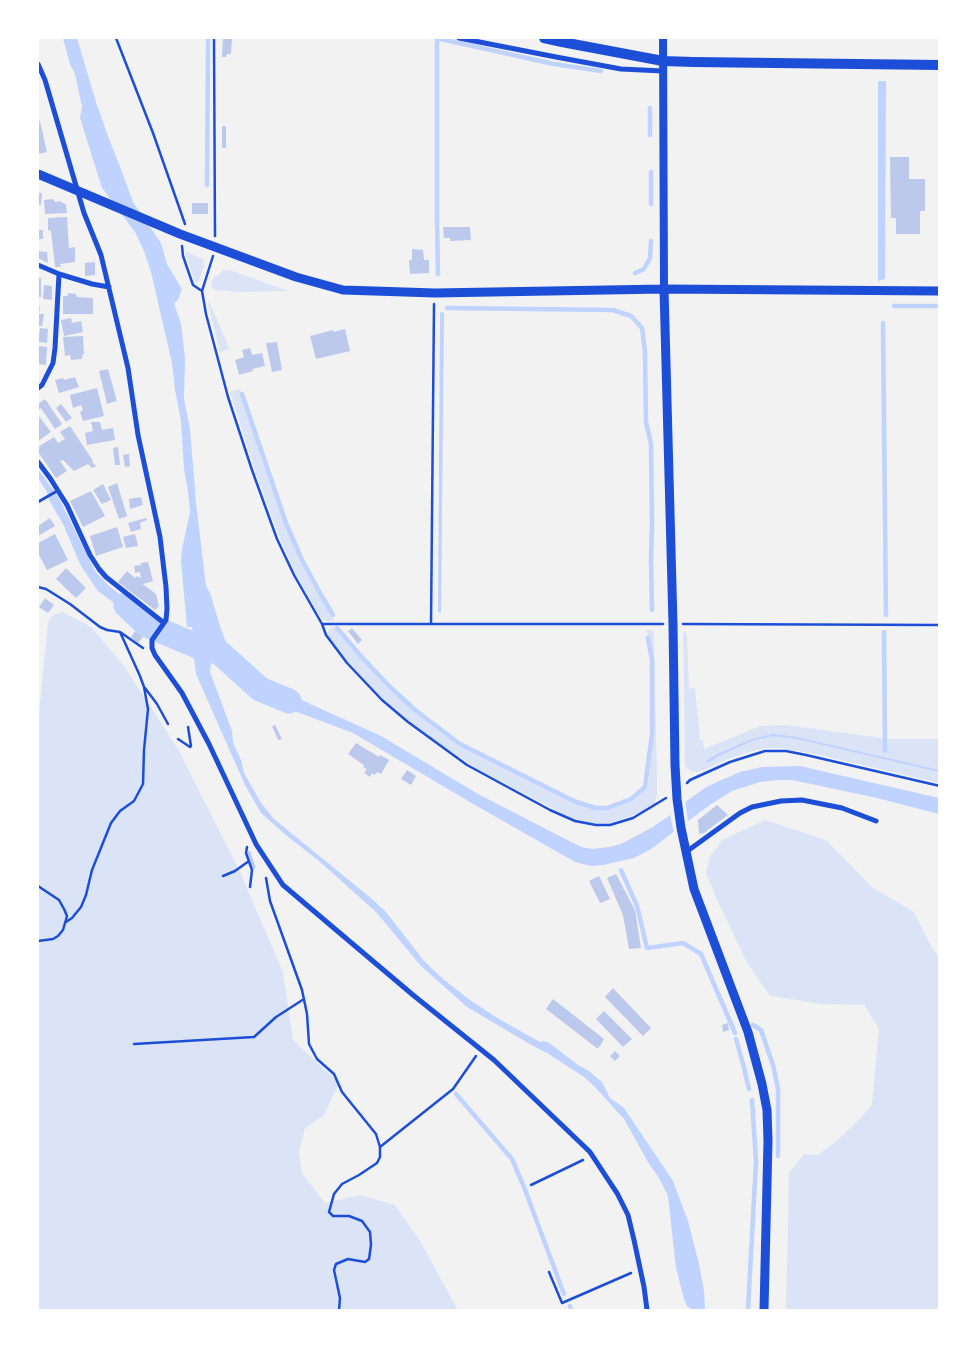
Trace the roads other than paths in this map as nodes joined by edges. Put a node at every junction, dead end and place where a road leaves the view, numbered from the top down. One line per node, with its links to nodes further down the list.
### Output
1 (459, 38): 6 (street)
2 (544, 38): 6 (highway)
3 (664, 38): 6 (street)
4 (38, 64): 8 (street)
5 (940, 65): 6 (highway)
6 (664, 66): 12 (street)
7 (38, 174): 8 (main road)
8 (76, 190): 11 (street); 12 (main road)
9 (38, 265): 10 (street)
10 (59, 274): 11 (street); 14 (street)
11 (109, 287): 18 (street)
12 (664, 288): 13 (main road); 20 (main road)
13 (940, 291)
14 (38, 388)
15 (38, 462): 16 (street)
16 (57, 490): 17 (lane); 18 (street)
17 (38, 502)
18 (162, 624): 21 (street)
19 (876, 821): 20 (street)
20 (686, 852): 22 (main road)
21 (647, 1310)
22 (764, 1310)

